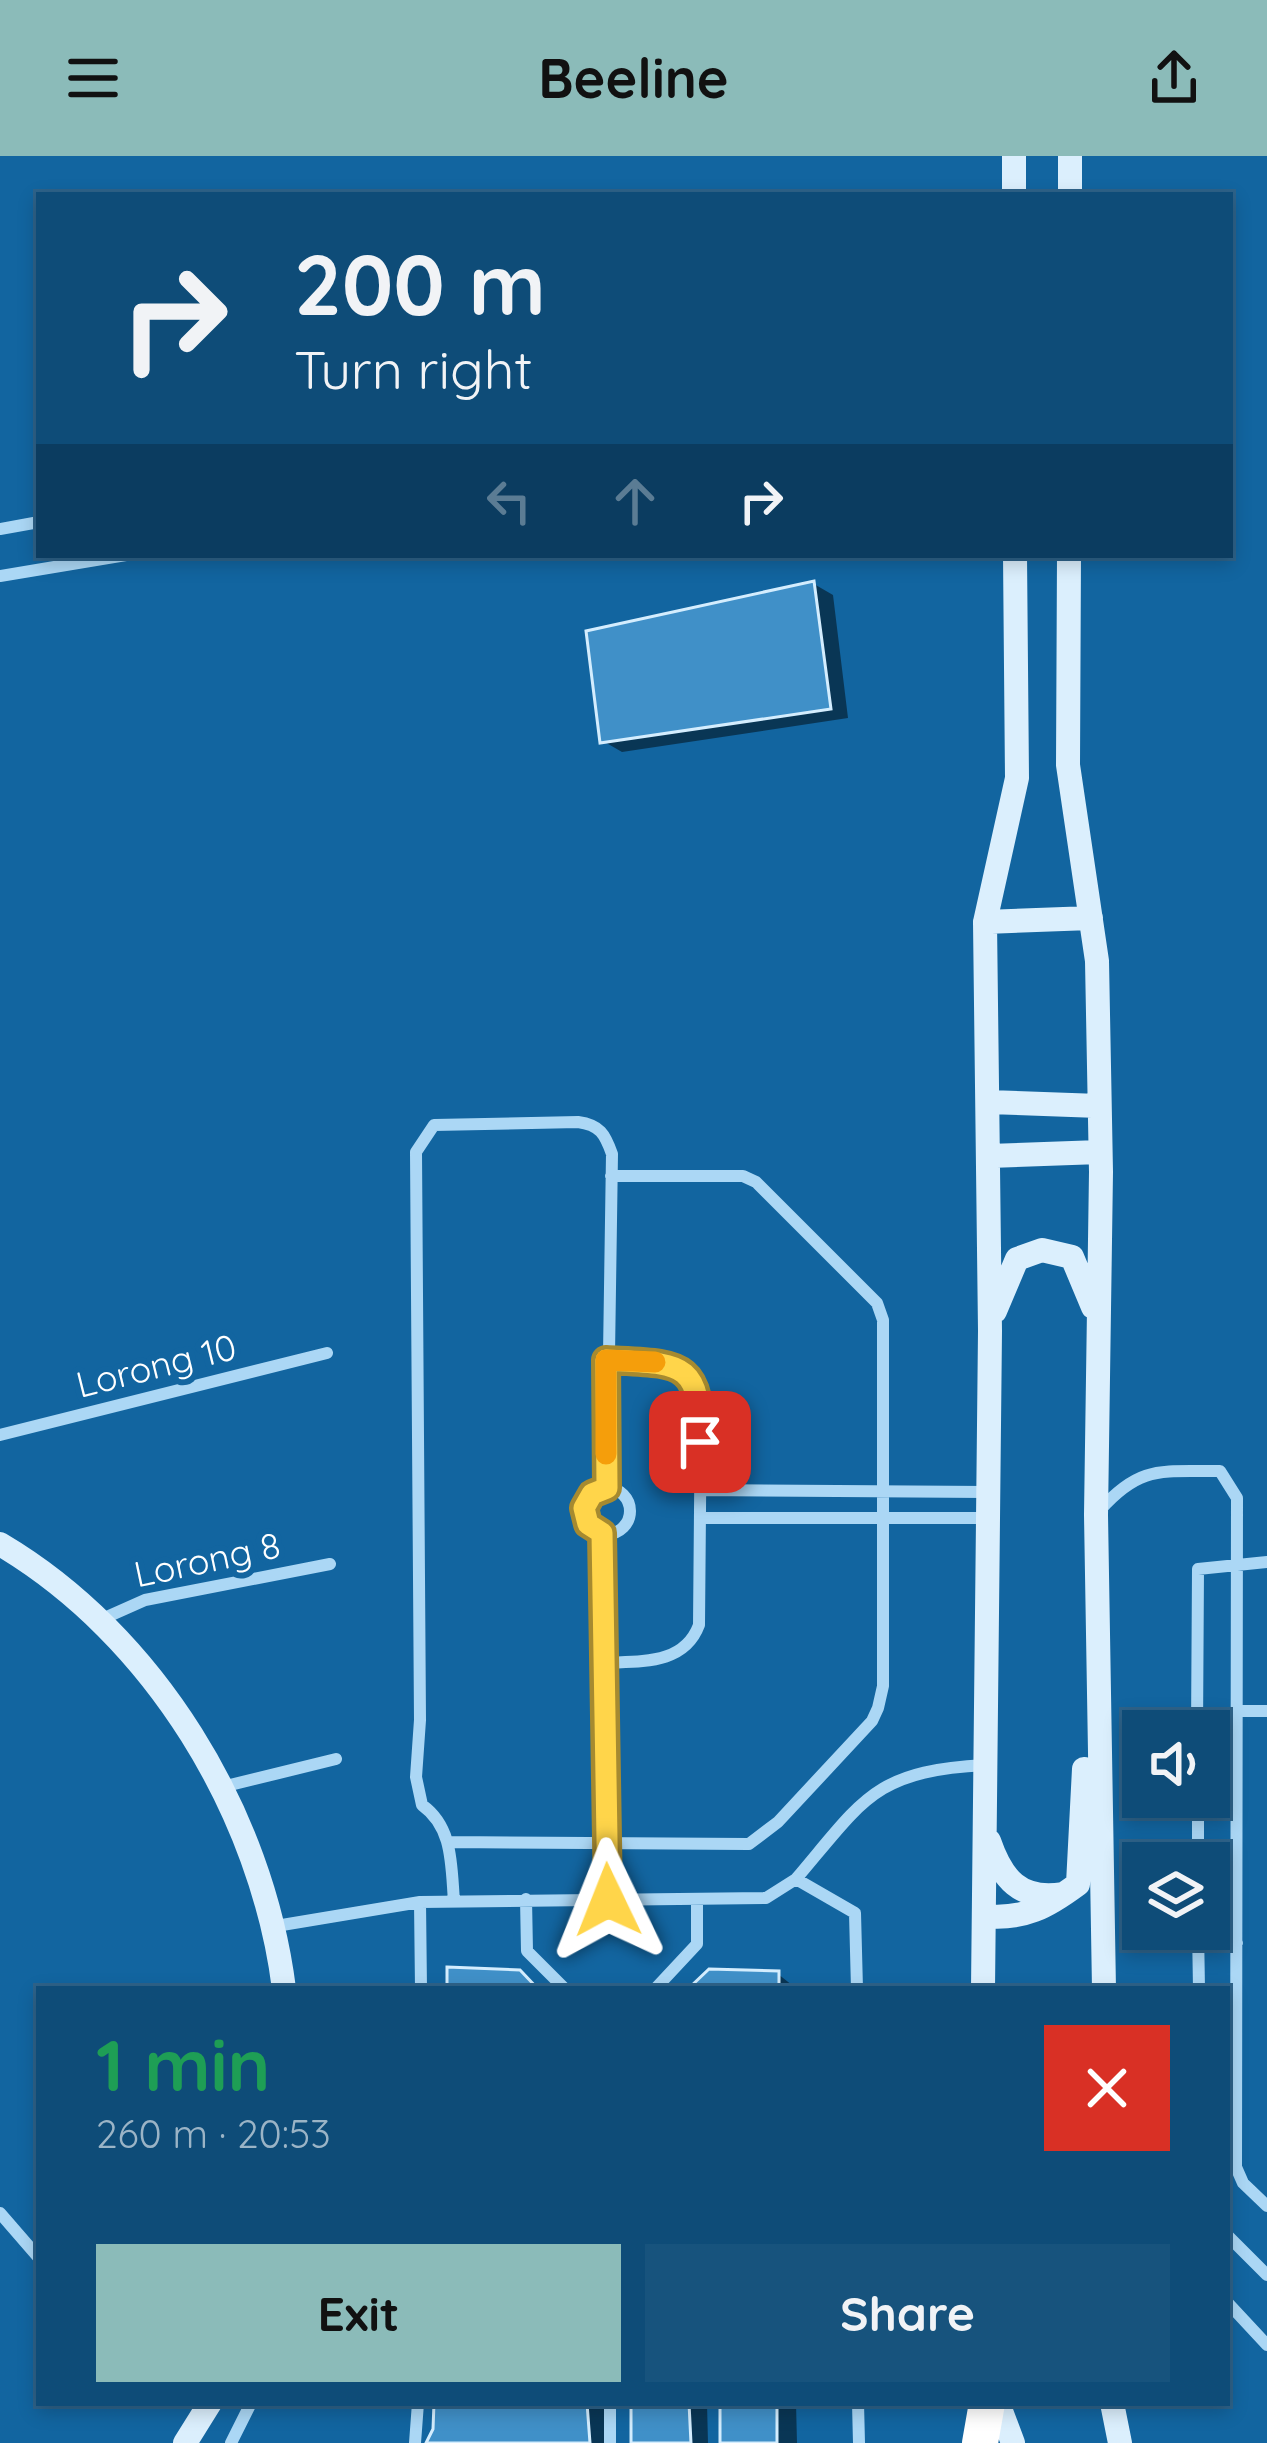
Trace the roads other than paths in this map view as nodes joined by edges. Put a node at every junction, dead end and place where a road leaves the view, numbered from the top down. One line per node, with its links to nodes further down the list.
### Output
1 (1014, 156): 3 (street)
2 (1070, 156): 4 (street)
3 (1014, 192)
4 (1070, 192)
5 (36, 523): 6 (street)
6 (0, 529)
7 (108, 558): 10 (street)
8 (1015, 558): 12 (street)
9 (1069, 558): 11 (street)
10 (0, 576)
11 (1091, 918): 12 (street); 14 (street)
12 (986, 922): 13 (street)
13 (988, 1102): 14 (street); 16 (street)
14 (1099, 1106): 15 (street)
15 (1100, 1152): 16 (street); 18 (street)
16 (989, 1156): 19 (street)
17 (611, 1176): 21 (street); 25 (street); 45 (street)
18 (1099, 1328): 19 (street); 27 (street)
19 (990, 1331): 26 (street)
20 (327, 1353): 22 (street, Lorong 10)
21 (606, 1360): 23 (street); 24 (street)
22 (0, 1435)
23 (607, 1488): 30 (street); 30 (street)
24 (700, 1490): 25 (street); 29 (street)
25 (883, 1493): 26 (street); 28 (street)
26 (987, 1505): 28 (street); 42 (street)
27 (1096, 1515): 32 (street); 36 (street)
28 (884, 1517): 29 (street); 46 (street)
29 (701, 1518): 37 (street)
30 (602, 1533): 37 (street)
31 (0, 1544): 35 (street)
32 (1238, 1562): 33 (street); 38 (street); 39 (street)
33 (1267, 1562)
34 (330, 1564): 35 (street, Lorong 8)
35 (100, 1620): 43 (street)
36 (1097, 1620): 48 (street); 65 (street)
37 (604, 1663): 46 (street)
38 (1197, 1710)
39 (1237, 1711): 40 (street); 57 (street)
40 (1267, 1711)
41 (336, 1759): 43 (street)
42 (985, 1765): 44 (street); 47 (street)
43 (221, 1787): 55 (street)
44 (985, 1829): 48 (street); 54 (street)
45 (449, 1842): 46 (street); 51 (street)
46 (605, 1844): 50 (street)
47 (796, 1879): 53 (street); 63 (street)
48 (1065, 1894): 54 (street)
49 (526, 1899): 50 (street); 51 (street); 61 (street)
50 (608, 1900): 53 (street)
51 (454, 1901): 52 (street)
52 (420, 1902): 55 (street); 60 (street)
53 (697, 1902): 62 (street)
54 (983, 1916): 64 (street)
55 (276, 1926): 59 (street)
56 (1230, 1942): 57 (street)
57 (1237, 1943): 67 (street)
58 (1198, 1950): 66 (street)
59 (284, 1986)
60 (422, 1986)
61 (562, 1986)
62 (658, 1986)
63 (857, 1986)
64 (983, 1986)
65 (1104, 1986)
66 (1199, 1986)
67 (1232, 2167): 68 (street)
68 (1267, 2206)
69 (0, 2212): 71 (street)
70 (1230, 2238): 72 (street)
71 (36, 2254)
72 (1267, 2276)
73 (1230, 2305): 74 (street)
74 (1267, 2345)
75 (205, 2406): 83 (street)
76 (250, 2406): 84 (street)
77 (418, 2406): 85 (street)
78 (610, 2406): 86 (street)
79 (858, 2406): 87 (street)
80 (986, 2406): 88 (highway)
81 (999, 2406): 89 (street)
82 (1113, 2406): 90 (street)
83 (185, 2443)
84 (231, 2443)
85 (415, 2443)
86 (610, 2443)
87 (859, 2443)
88 (980, 2443)
89 (1012, 2443)
90 (1120, 2443)

